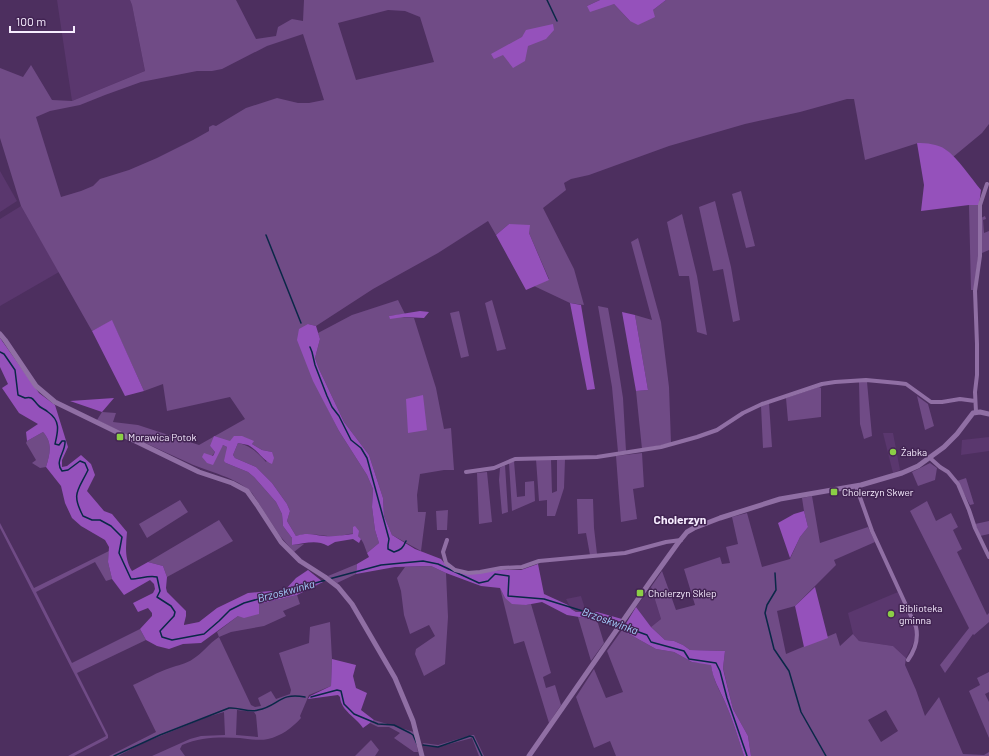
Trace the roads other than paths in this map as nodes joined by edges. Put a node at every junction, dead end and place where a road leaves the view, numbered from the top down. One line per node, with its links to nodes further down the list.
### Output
1 (987, 184): 3 (street)
2 (0, 334): 13 (street)
3 (975, 401): 4 (street); 7 (street)
4 (976, 412): 5 (street); 6 (street)
5 (989, 414)
6 (930, 458): 8 (street); 11 (street)
7 (466, 472)
8 (856, 486): 10 (street); 12 (street)
9 (447, 540): 10 (street)
10 (681, 540): 14 (street)
11 (989, 557)
12 (908, 660)
13 (422, 756)
14 (529, 756)

